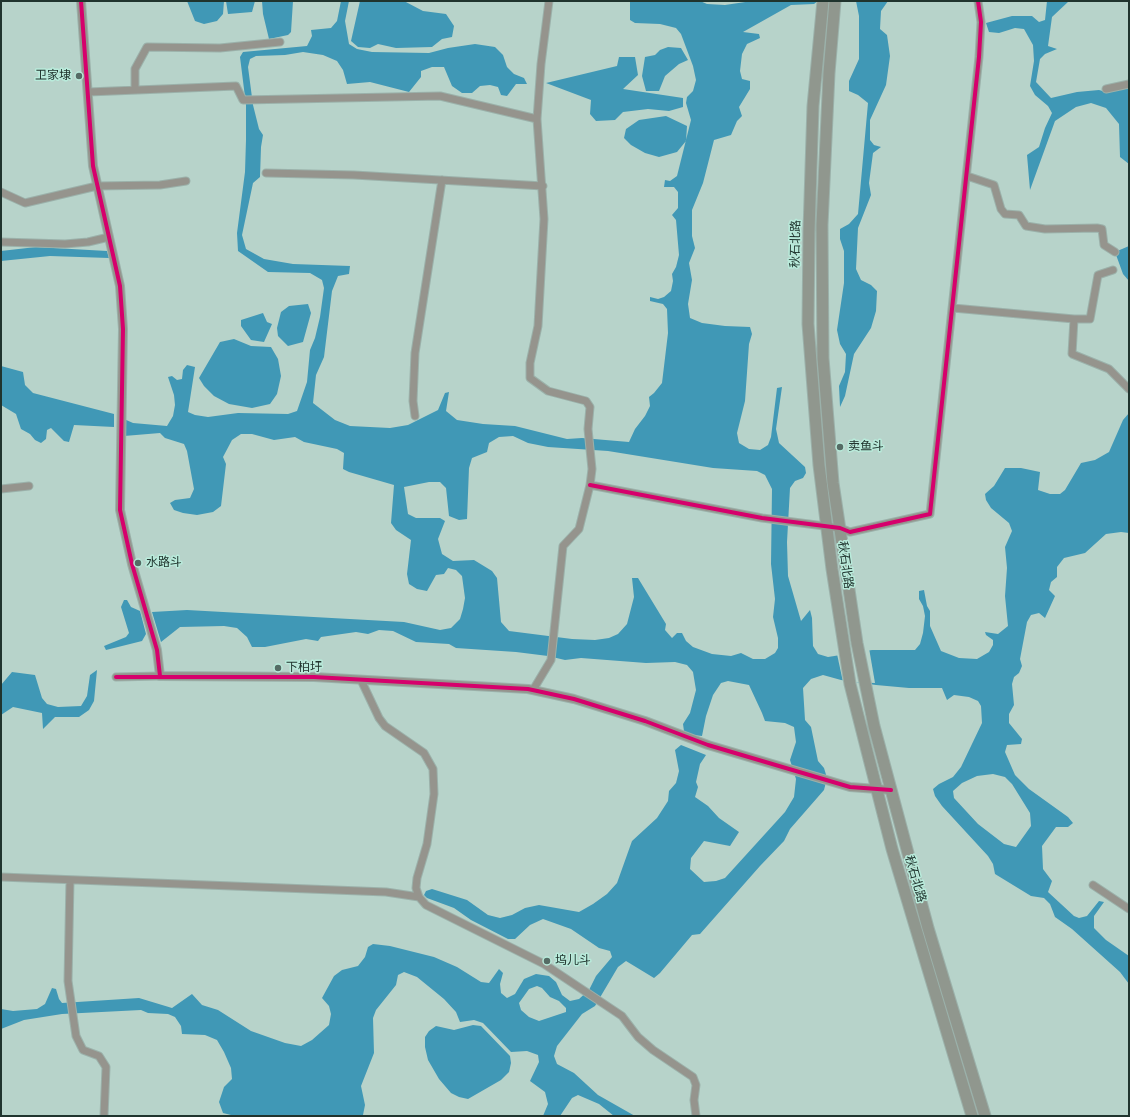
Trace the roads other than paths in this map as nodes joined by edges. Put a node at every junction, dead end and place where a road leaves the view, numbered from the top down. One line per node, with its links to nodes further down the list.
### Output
1 (81, 1): 10 (street)
2 (549, 1): 11 (street)
3 (823, 1): 30 (main road, 秋石北路)
4 (835, 1): 31 (main road, 秋石北路)
5 (978, 1): 13 (street)
6 (280, 42): 9 (street)
7 (1129, 84): 8 (street)
8 (1106, 89)
9 (135, 90): 10 (street); 11 (street)
10 (88, 92): 16 (street)
11 (538, 119): 17 (street)
12 (266, 173): 14 (street)
13 (967, 176): 21 (street); 23 (street)
14 (442, 180): 17 (street); 26 (street)
15 (186, 181): 16 (street)
16 (97, 186): 18 (street); 19 (street)
17 (543, 186): 27 (street)
18 (1, 192)
19 (109, 237): 20 (street); 32 (street)
20 (1, 242)
21 (1115, 252)
22 (1113, 270): 24 (street)
23 (953, 308): 24 (street); 31 (street)
24 (1074, 320): 25 (street)
25 (1129, 389)
26 (415, 416)
27 (590, 485): 30 (street); 35 (street)
28 (29, 486): 29 (street)
29 (1, 489)
30 (827, 527): 31 (street); 36 (main road, 秋石北路)
31 (840, 528): 37 (main road, 秋石北路)
32 (160, 676): 33 (street); 34 (street)
33 (116, 677)
34 (361, 680): 35 (street); 41 (street)
35 (533, 690): 36 (street)
36 (877, 788): 37 (street); 45 (main road, 秋石北路)
37 (891, 790): 46 (main road, 秋石北路)
38 (1, 877): 39 (street)
39 (70, 880): 41 (street); 43 (street)
40 (1093, 885): 42 (street)
41 (419, 897): 44 (street)
42 (1129, 909)
43 (104, 1116)
44 (696, 1116)
45 (972, 1116)
46 (985, 1116)

